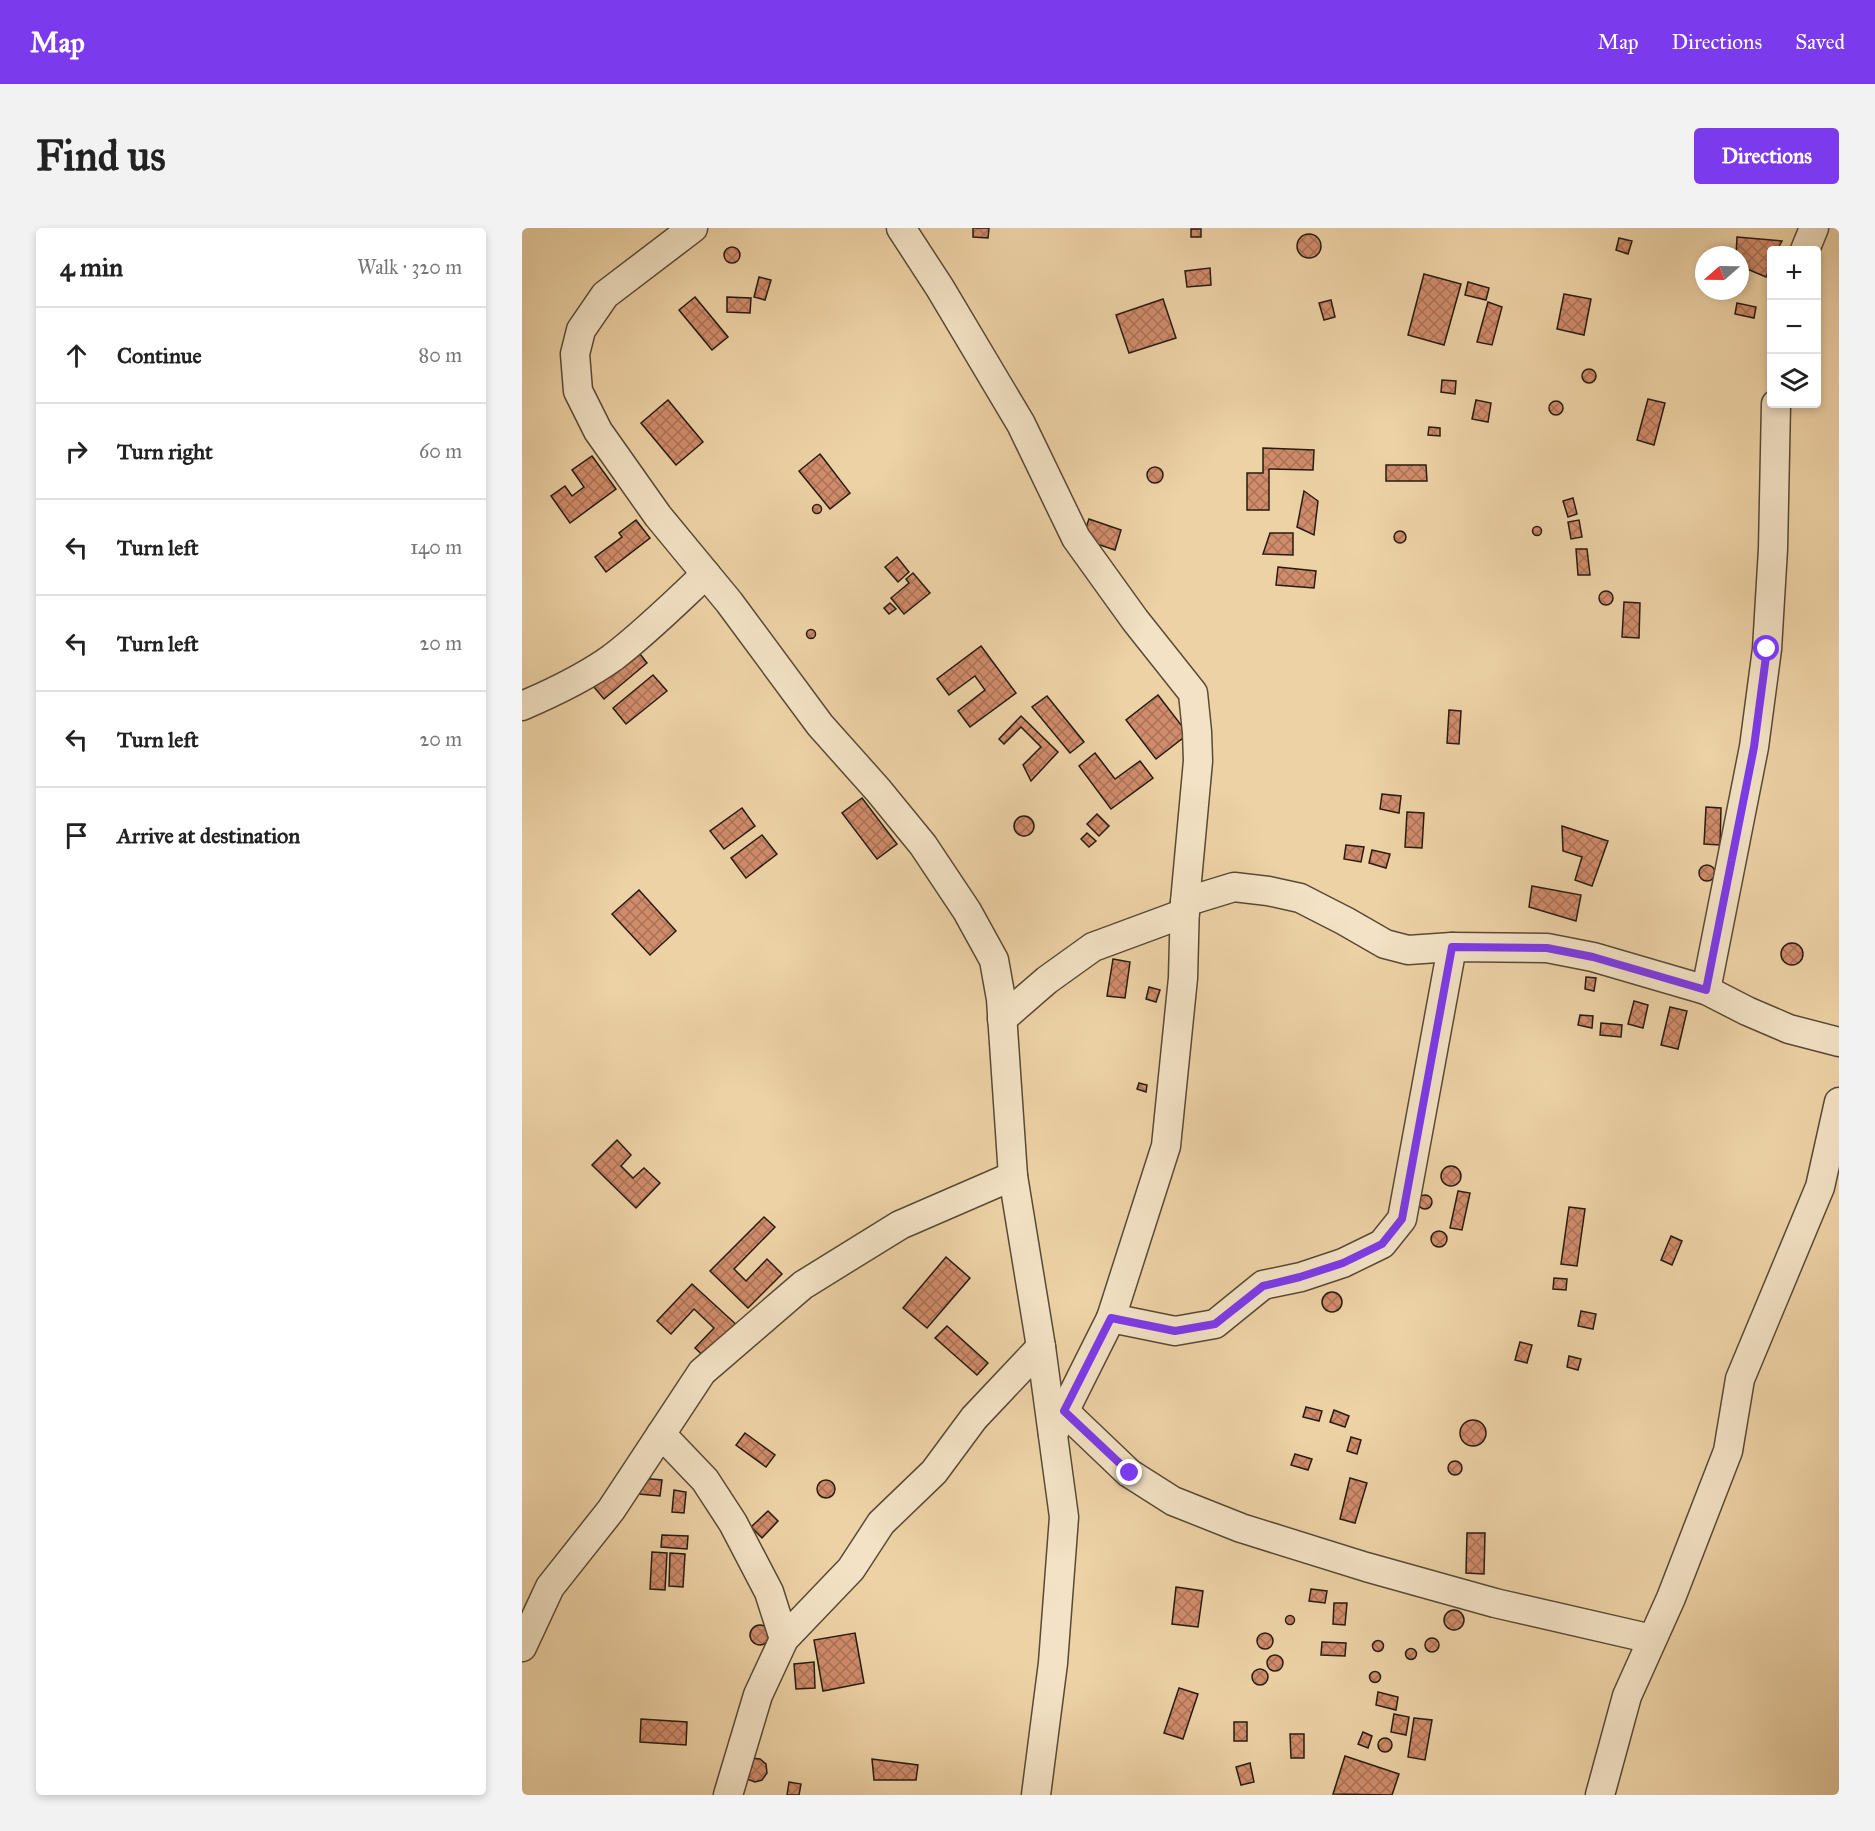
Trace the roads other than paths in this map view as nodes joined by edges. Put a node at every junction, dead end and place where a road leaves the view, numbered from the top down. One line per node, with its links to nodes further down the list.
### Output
1 (693, 228): 6 (street)
2 (901, 228): 8 (street)
3 (1814, 228): 4 (street)
4 (1807, 246)
5 (1776, 408): 10 (street)
6 (706, 574): 7 (street); 11 (street)
7 (522, 706)
8 (1185, 907): 9 (street); 11 (street); 15 (street)
9 (1452, 947): 10 (street); 15 (street)
10 (1706, 990): 12 (street)
11 (1002, 1019): 14 (street)
12 (1839, 1042)
13 (1839, 1102): 20 (street)
14 (1013, 1176): 16 (street); 18 (street)
15 (1111, 1318): 17 (street)
16 (1041, 1347): 17 (street); 19 (street)
17 (1058, 1422): 20 (street); 23 (street)
18 (661, 1434): 19 (street); 21 (street)
19 (784, 1639): 22 (street)
20 (1653, 1639): 24 (street)
21 (522, 1647)
22 (728, 1795)
23 (1036, 1795)
24 (1599, 1795)

